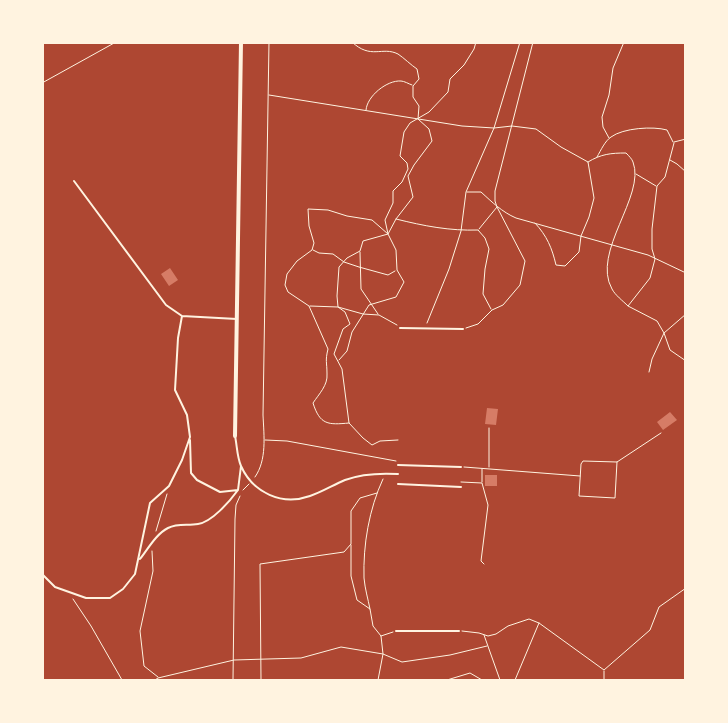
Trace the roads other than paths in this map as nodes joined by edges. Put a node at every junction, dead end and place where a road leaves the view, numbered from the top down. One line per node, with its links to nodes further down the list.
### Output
1 (241, 42): 4 (street)
2 (74, 181): 3 (lane)
3 (182, 316): 4 (lane); 8 (lane)
4 (237, 319): 7 (street)
5 (399, 327): 6 (lane)
6 (463, 329)
7 (236, 436): 10 (lane)
8 (190, 437): 15 (lane); 16 (lane)
9 (398, 463): 11 (lane)
10 (241, 466): 12 (lane); 15 (lane)
11 (461, 467)
12 (398, 474)
13 (398, 484): 14 (lane)
14 (461, 487)
15 (238, 490): 16 (lane)
16 (139, 561): 17 (lane)
17 (42, 574)
18 (396, 631): 19 (lane)
19 (459, 632)

